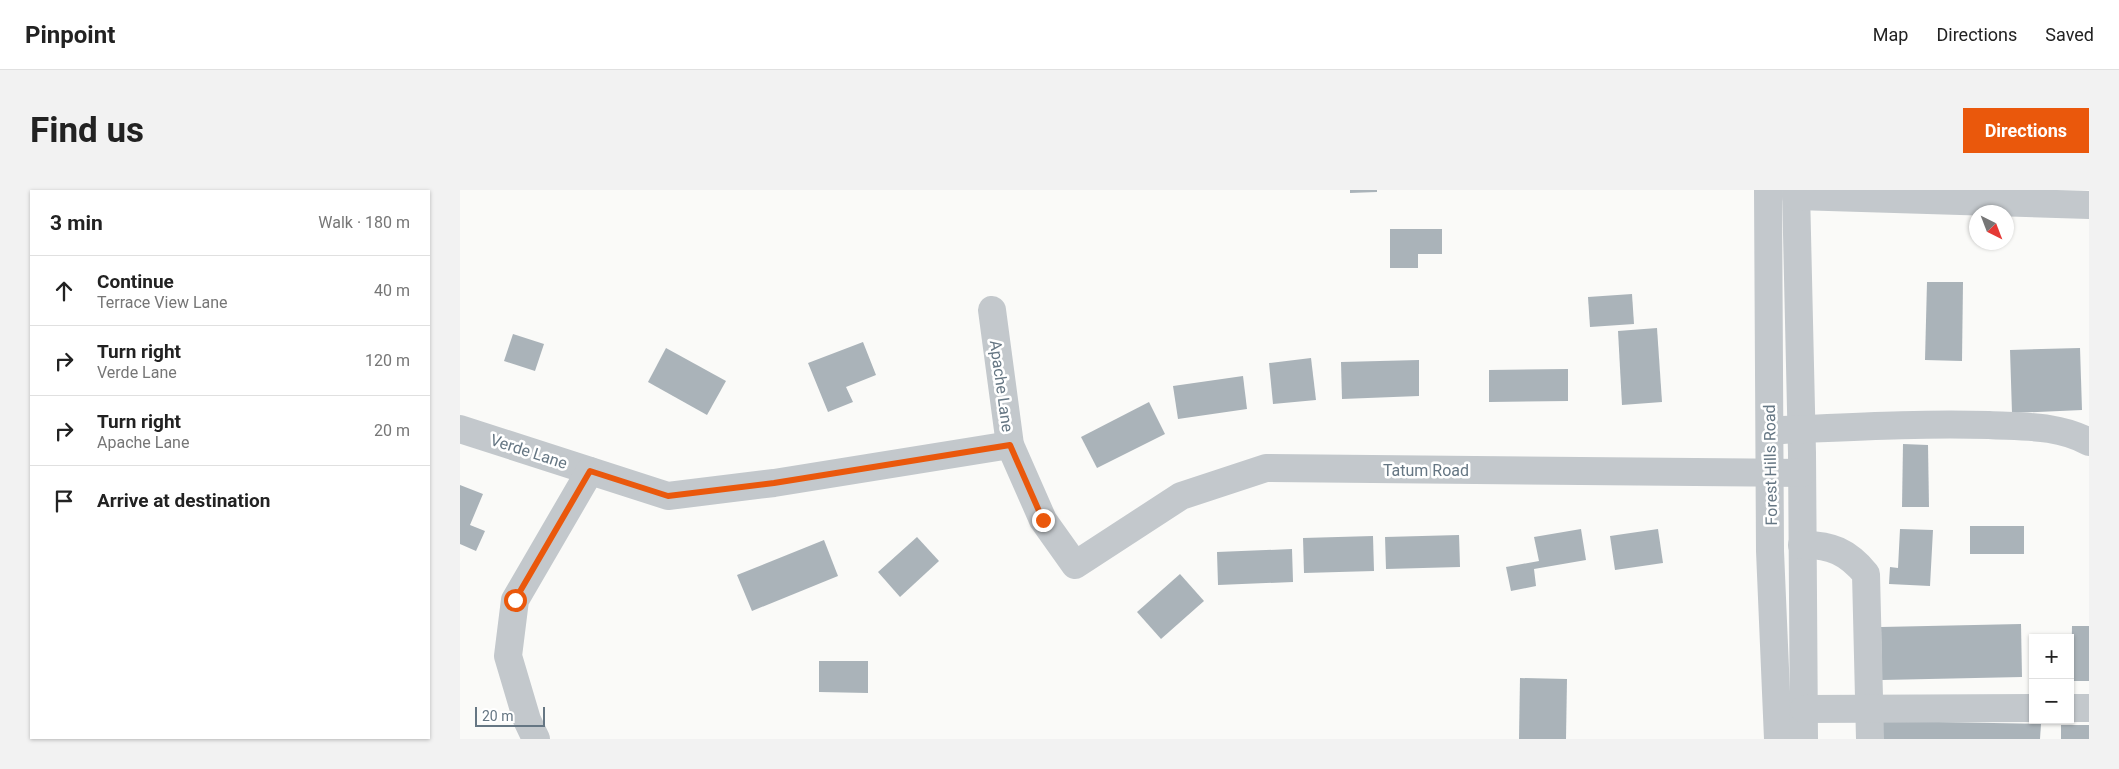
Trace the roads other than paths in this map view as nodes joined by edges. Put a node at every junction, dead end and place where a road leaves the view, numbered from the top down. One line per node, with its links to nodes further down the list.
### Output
1 (1768, 190): 8 (street, Forest Hills Road)
2 (1796, 193): 3 (street); 7 (street, Forest Hills Road)
3 (1939, 195): 4 (street)
4 (2089, 205)
5 (992, 310): 10 (street, Apache Lane)
6 (460, 429): 11 (street, Verde Lane)
7 (1801, 429): 8 (street); 9 (street); 13 (street, Forest Hills Road)
8 (1769, 430): 12 (street, Forest Hills Road)
9 (2089, 442)
10 (1010, 445): 11 (street, Verde Lane); 15 (street, Apache Lane)
11 (590, 471): 21 (street)
12 (1771, 472): 13 (street, Tatum Road); 15 (street, Tatum Road); 22 (street, Forest Hills Road)
13 (1802, 473): 14 (street, Forest Hills Road)
14 (1802, 544): 16 (street); 20 (street, Forest Hills Road)
15 (1075, 565)
16 (1869, 708): 17 (street); 20 (street); 24 (street)
17 (2029, 708)
18 (2074, 708): 19 (street)
19 (2089, 708)
20 (1804, 709): 23 (street, Forest Hills Road)
21 (536, 739)
22 (1778, 739)
23 (1804, 739)
24 (1870, 739)

